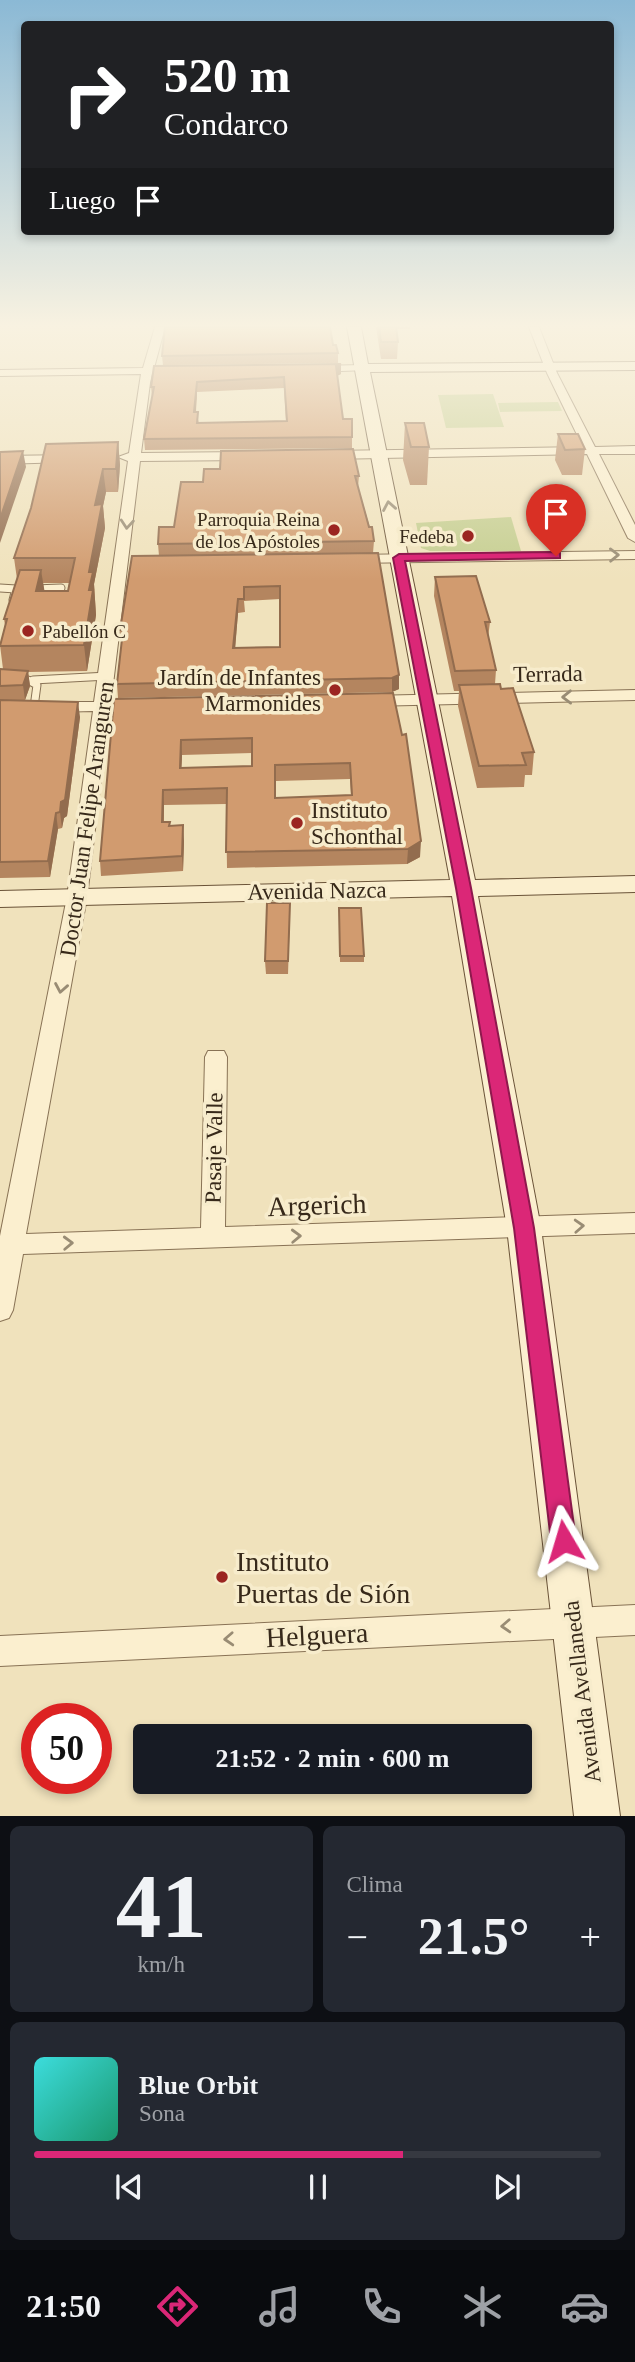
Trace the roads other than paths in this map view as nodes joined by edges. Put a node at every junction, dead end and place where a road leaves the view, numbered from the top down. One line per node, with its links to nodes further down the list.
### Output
1 (140, 412): 10 (street, Doctor Juan Felipe Aranguren)
2 (372, 412): 6 (main road, Avenida Avellaneda)
3 (571, 412): 4 (street)
4 (590, 450): 5 (street); 6 (street); 13 (street)
5 (635, 450)
6 (380, 454): 8 (street); 15 (main road, Avenida Avellaneda, one-way to 6)
7 (261, 455): 10 (street)
8 (314, 455)
9 (112, 457): 10 (street)
10 (134, 457): 21 (street, Doctor Juan Felipe Aranguren, one-way to 21)
11 (84, 458): 12 (street)
12 (0, 460)
13 (635, 538)
14 (635, 555): 15 (street, one-way to 14)
15 (399, 558): 16 (street); 25 (main road, Avenida Avellaneda)
16 (332, 559)
17 (0, 588): 19 (lane)
18 (61, 588): 19 (lane)
19 (16, 589): 20 (lane)
20 (9, 612)
21 (108, 676): 23 (lane); 27 (street, Doctor Juan Felipe Aranguren)
22 (14, 678): 23 (lane)
23 (33, 680): 29 (lane)
24 (635, 695): 25 (street, Terrada, one-way to 25)
25 (426, 700): 26 (street, Terrada); 31 (main road, Avenida Avellaneda)
26 (349, 701)
27 (104, 706): 28 (street); 29 (street); 32 (street, Doctor Juan Felipe Aranguren)
28 (127, 706)
29 (28, 707)
30 (635, 884): 31 (main road, Avenida Nazca)
31 (464, 888): 32 (main road, Avenida Nazca); 36 (main road, Avenida Avellaneda)
32 (78, 897): 33 (main road, Avenida Nazca); 38 (street, Doctor Juan Felipe Aranguren, one-way to 38)
33 (0, 899)
34 (216, 1057): 37 (street, Pasaje Valle)
35 (635, 1223): 36 (street, Argerich, one-way to 35)
36 (524, 1228): 37 (street, Argerich, one-way to 36); 41 (main road, Avenida Avellaneda)
37 (213, 1238): 38 (street, Argerich, one-way to 37)
38 (7, 1245): 39 (street, Doctor Juan Felipe Aranguren)
39 (0, 1310)
40 (635, 1620): 41 (street, Helguera)
41 (574, 1622): 42 (street, Helguera, one-way to 42); 43 (main road, Avenida Avellaneda)
42 (0, 1651)
43 (597, 1816)

